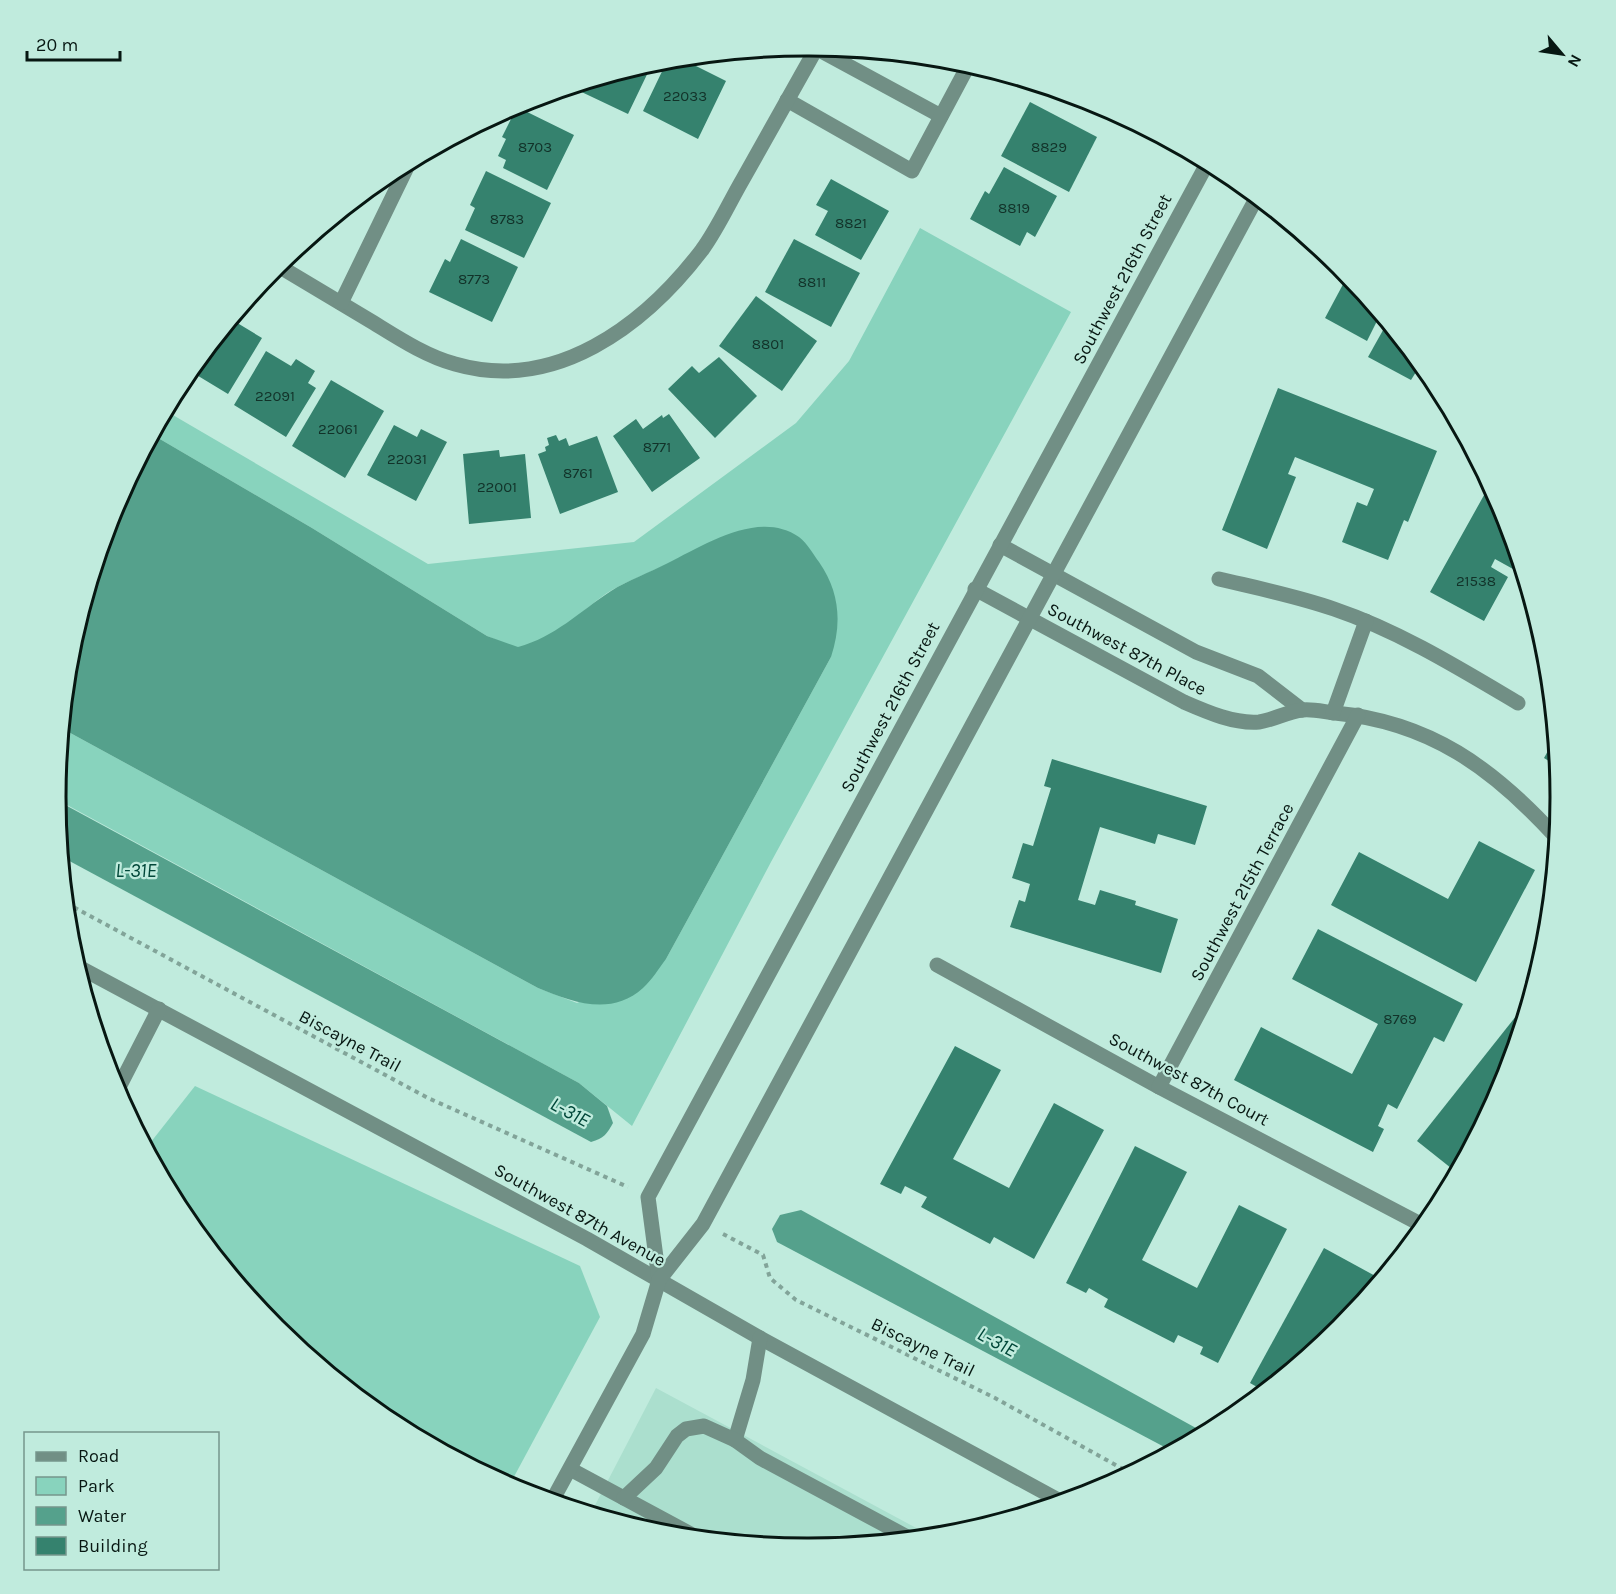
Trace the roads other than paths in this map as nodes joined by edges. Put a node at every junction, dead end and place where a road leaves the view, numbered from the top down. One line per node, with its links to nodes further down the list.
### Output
1 (809, 56): 4 (street)
2 (831, 56): 5 (street)
3 (964, 73): 5 (street)
4 (788, 100): 5 (street); 10 (street)
5 (941, 116)
6 (1204, 170): 11 (street, Southwest 216th Street)
7 (403, 176): 10 (street)
8 (1253, 205): 12 (street, Southwest 216th Street)
9 (287, 271): 10 (street)
10 (341, 303)
11 (1000, 544): 12 (street, Southwest 87th Place); 14 (street, Southwest 216th Street)
12 (1054, 574): 15 (street, Southwest 216th Street); 18 (street, Southwest 87th Place)
13 (1219, 579): 16 (street)
14 (975, 589): 15 (street, Southwest 87th Place); 28 (street, Southwest 216th Street)
15 (1028, 619): 18 (street, Southwest 87th Place); 28 (street, Southwest 216th Street)
16 (1366, 621): 17 (street); 19 (street)
17 (1518, 703)
18 (1302, 710): 19 (street, Southwest 87th Place)
19 (1334, 713): 20 (street, Southwest 87th Place)
20 (1358, 715): 21 (street, Southwest 87th Place); 26 (street, Southwest 215th Terrace)
21 (1549, 829)
22 (937, 965): 26 (street, Southwest 87th Court)
23 (88, 972): 24 (street, Southwest 87th Avenue)
24 (159, 1010): 25 (street); 28 (street, Southwest 87th Avenue)
25 (123, 1080)
26 (1159, 1087): 27 (street, Southwest 87th Court)
27 (1416, 1222)
28 (659, 1280): 29 (street, Southwest 87th Avenue); 31 (street, Southwest 216th Street)
29 (760, 1338): 30 (street); 33 (street, Southwest 87th Avenue)
30 (735, 1440): 34 (street); 36 (street)
31 (570, 1469): 32 (street, Southwest 216th Street); 34 (street)
32 (556, 1494)
33 (1052, 1497)
34 (624, 1498): 35 (street)
35 (676, 1526)
36 (899, 1533)

